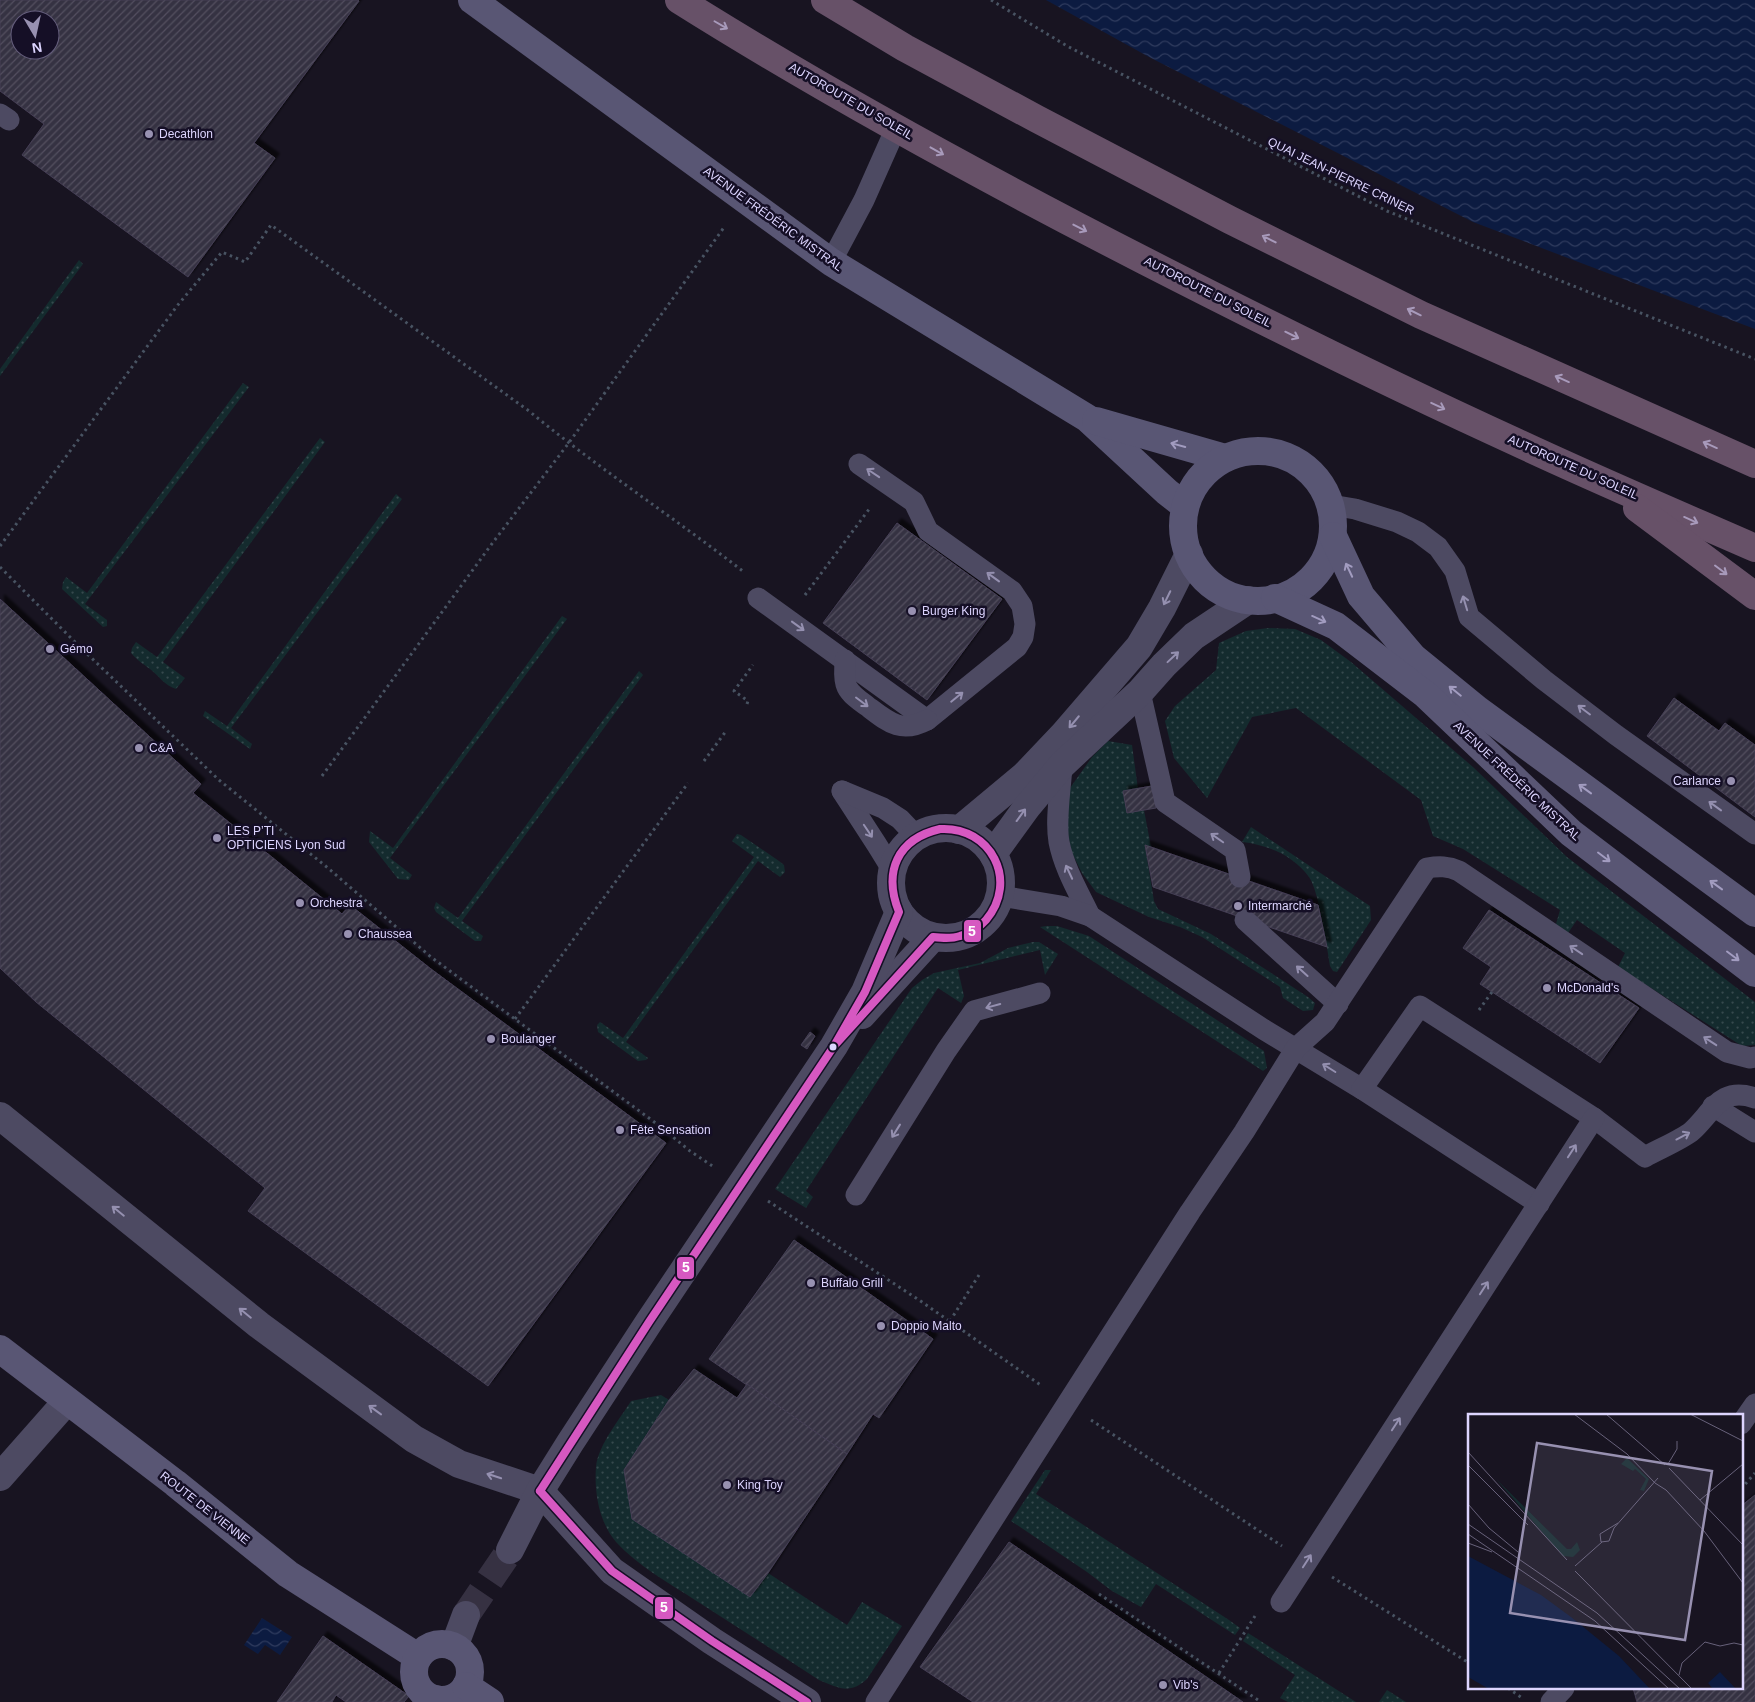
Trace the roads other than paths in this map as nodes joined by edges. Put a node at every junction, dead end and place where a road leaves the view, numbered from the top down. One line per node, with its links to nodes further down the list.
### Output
1 (472, 0): 5 (main road, AVENUE FRÉDÉRIC MISTRAL)
2 (679, 0): 4 (highway, AUTOROUTE DU SOLEIL, one-way to 4)
3 (825, 0): 9 (highway, one-way to 3)
4 (896, 128): 5 (lane); 10 (highway, AUTOROUTE DU SOLEIL, one-way to 10)
5 (831, 262): 6 (main road, AVENUE FRÉDÉRIC MISTRAL)
6 (1087, 418): 7 (main road, AVENUE FRÉDÉRIC MISTRAL, one-way to 6); 12 (main road, AVENUE FRÉDÉRIC MISTRAL)
7 (1225, 458): 11 (main road); 12 (main road)
8 (860, 464): 17 (lane, one-way to 8)
9 (1755, 464)
10 (1598, 479): 14 (highway, AUTOROUTE DU SOLEIL, one-way to 14); 16 (highway, one-way to 16)
11 (1331, 505): 13 (main road); 23 (lane, one-way to 11)
12 (1185, 506): 15 (main road)
13 (1332, 536): 18 (main road); 30 (main road, AVENUE FRÉDÉRIC MISTRAL, one-way to 13)
14 (1755, 548)
15 (1189, 554): 18 (main road); 19 (street, one-way to 19)
16 (1755, 596)
17 (758, 598)
18 (1262, 599): 20 (street, one-way to 18); 34 (main road, AVENUE FRÉDÉRIC MISTRAL, one-way to 34)
19 (1105, 685): 20 (street); 22 (street, one-way to 22)
20 (1140, 692): 21 (street); 27 (lane, one-way to 20)
21 (1062, 765): 25 (street, one-way to 21); 31 (lane, one-way to 21)
22 (959, 830): 24 (street); 25 (street)
23 (1755, 834)
24 (917, 837): 26 (street); 26 (lane, one-way to 26)
25 (993, 854): 28 (street)
26 (892, 871): 29 (street)
27 (1240, 877)
28 (1000, 896): 31 (lane); 33 (street)
29 (899, 912): 33 (street); 37 (street)
30 (1755, 914)
31 (1090, 916): 38 (lane)
32 (1245, 920): 36 (lane, one-way to 32)
33 (934, 937): 37 (street)
34 (1755, 973)
35 (1040, 993): 46 (lane, one-way to 46)
36 (1338, 1004): 38 (lane); 39 (lane, one-way to 36)
37 (834, 1046): 53 (street)
38 (1296, 1048): 40 (lane, one-way to 38); 64 (lane)
39 (1753, 1059)
40 (1362, 1089): 44 (lane); 47 (lane)
41 (1755, 1098): 42 (lane)
42 (1713, 1106): 44 (lane, one-way to 42); 45 (lane)
43 (0, 1116): 53 (street, one-way to 43)
44 (1594, 1118): 47 (lane, one-way to 44)
45 (1755, 1132)
46 (856, 1195)
47 (1538, 1204): 55 (lane, one-way to 47)
48 (0, 1349): 49 (main road, ROUTE DE VIENNE)
49 (67, 1401): 52 (street); 58 (main road, ROUTE DE VIENNE)
50 (1755, 1404): 51 (lane)
51 (1742, 1423)
52 (0, 1477)
53 (540, 1491): 54 (street); 63 (street)
54 (510, 1550)
55 (1281, 1602)
56 (466, 1615): 57 (street)
57 (454, 1647): 58 (main road); 59 (main road)
58 (418, 1657): 61 (main road)
59 (466, 1686): 61 (main road); 62 (main road)
60 (1562, 1690): 65 (lane)
61 (435, 1700)
62 (490, 1702)
63 (807, 1702)
64 (876, 1702)
65 (1551, 1702)

